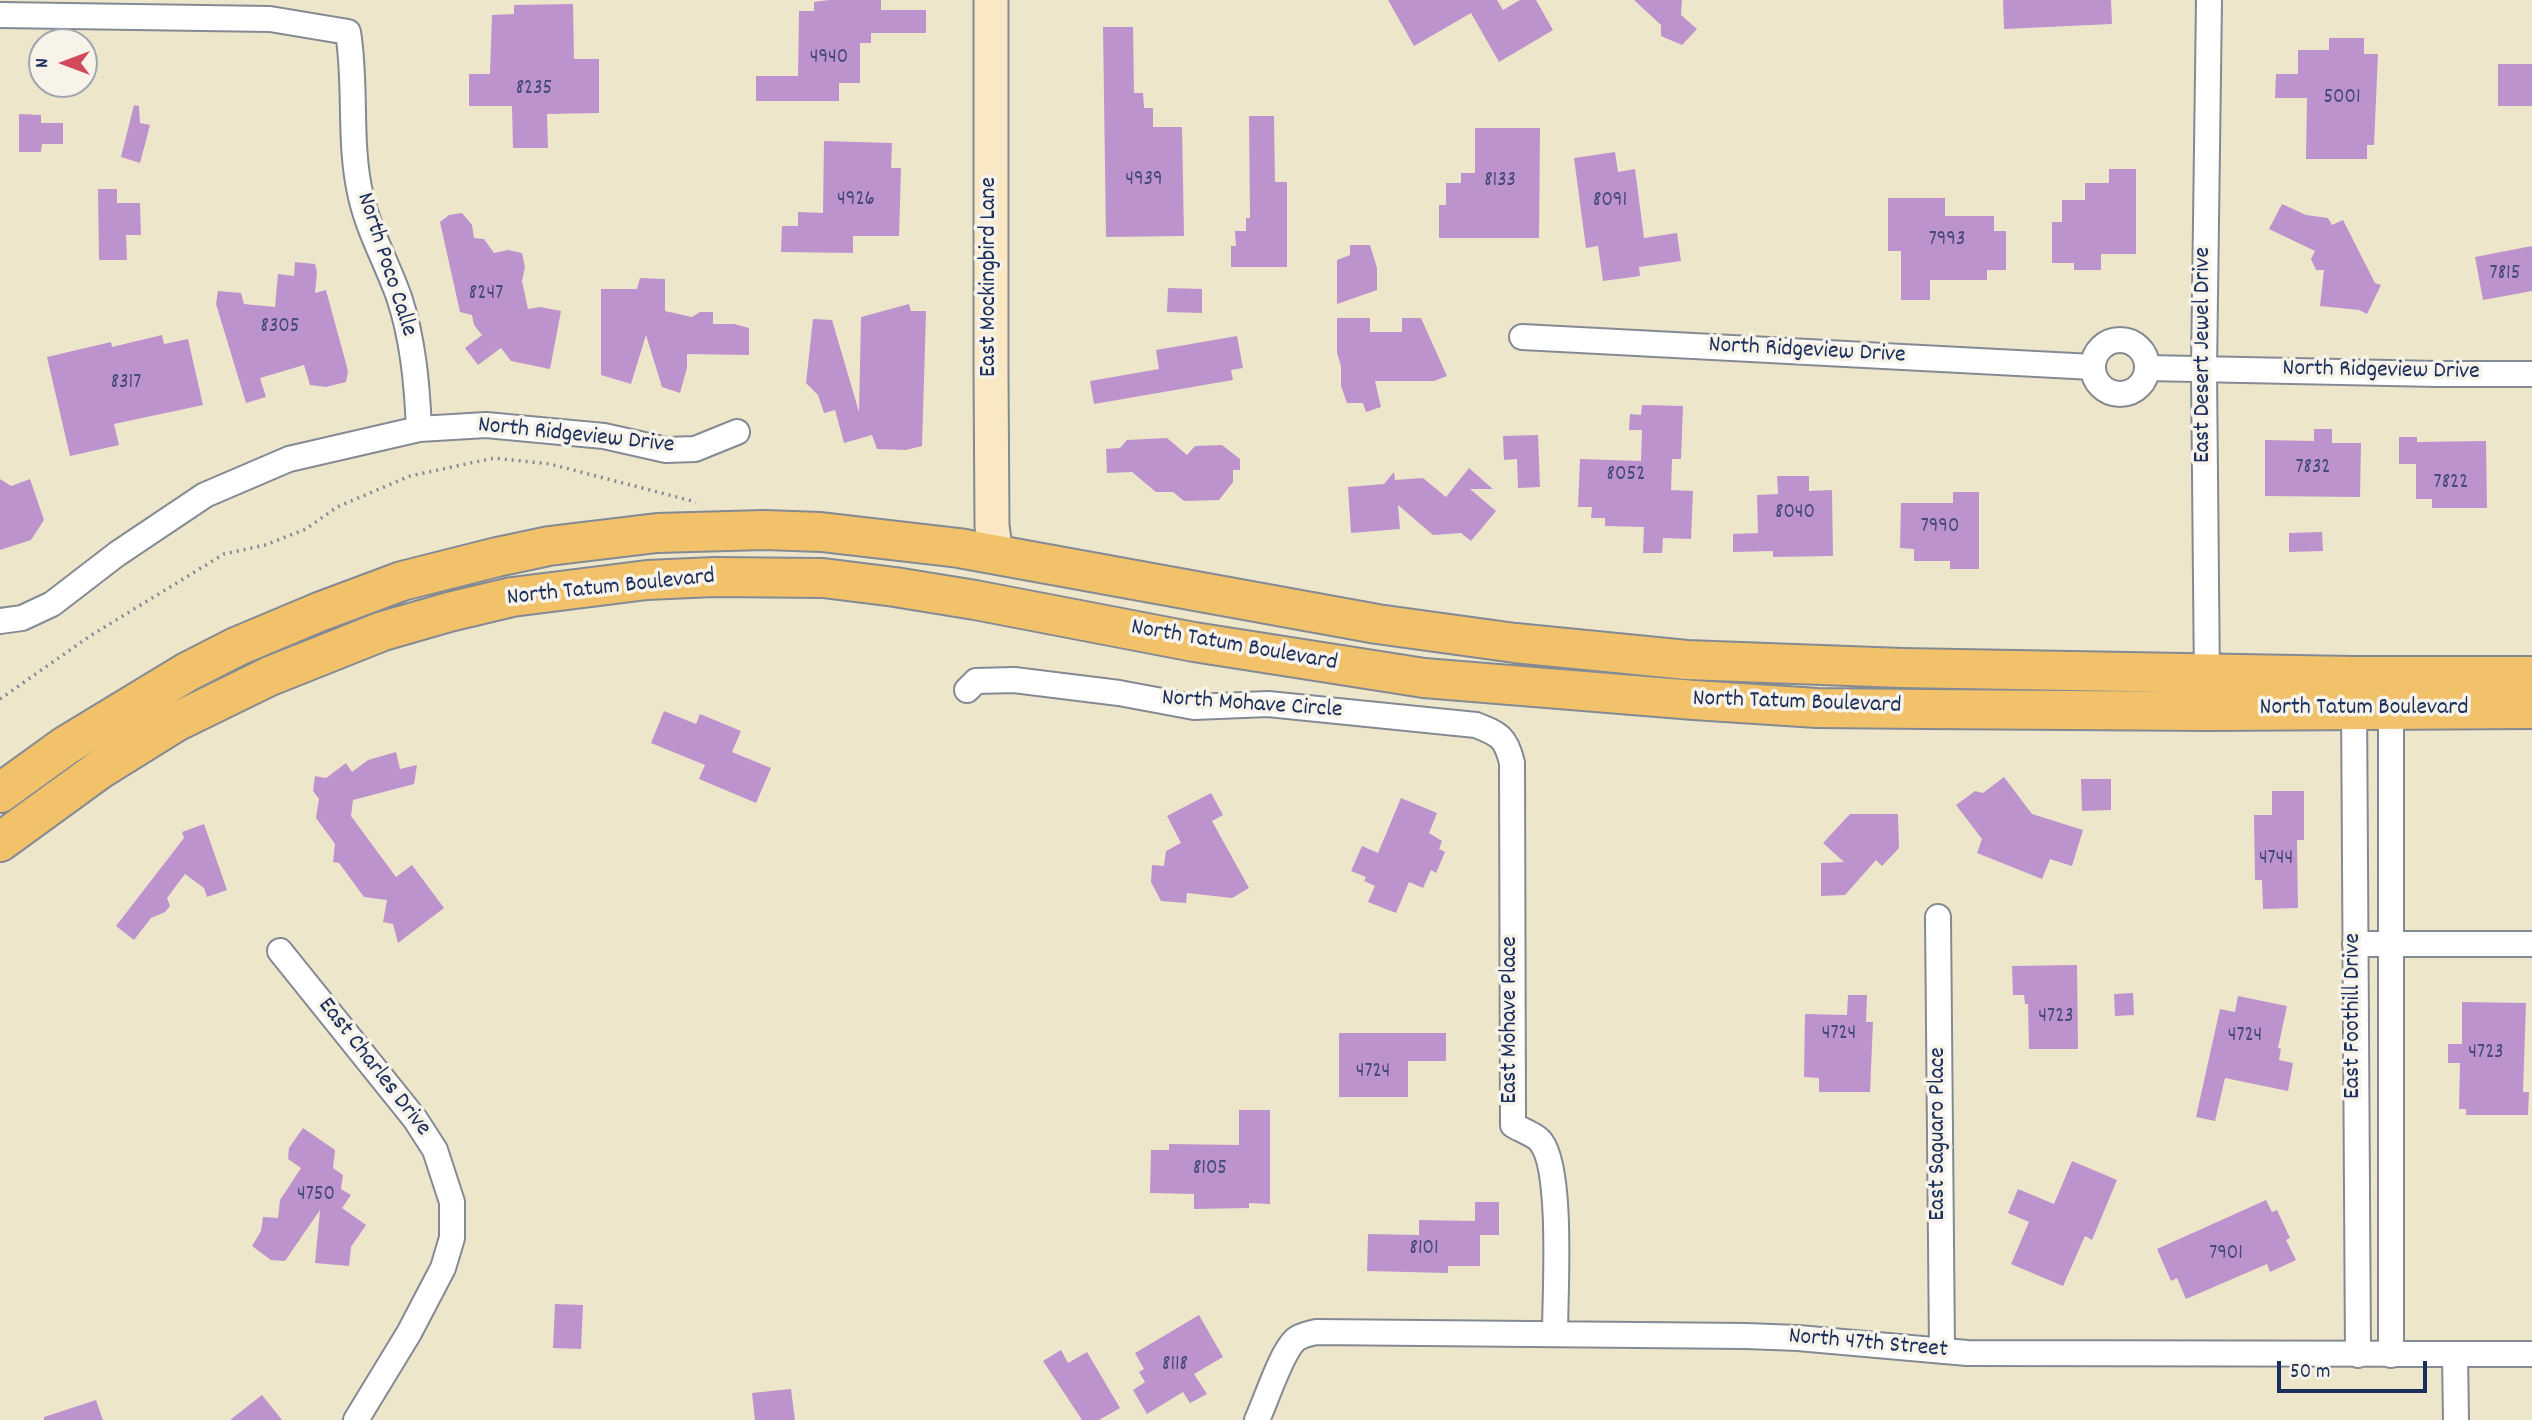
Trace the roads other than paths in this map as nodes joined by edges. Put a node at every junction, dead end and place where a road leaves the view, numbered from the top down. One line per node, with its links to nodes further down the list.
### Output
1 (991, 0): 11 (street, East Mockingbird Lane)
2 (2209, 0): 7 (street, East Desert Jewel Drive)
3 (0, 15): 9 (street, North Poco Calle)
4 (1522, 337): 5 (street, North Ridgeview Drive)
5 (2093, 367): 6 (street); 6 (street)
6 (2147, 368): 7 (street, North Ridgeview Drive)
7 (2204, 370): 8 (street, North Ridgeview Drive); 13 (street, East Desert Jewel Drive)
8 (2532, 374)
9 (419, 429): 10 (street, North Ridgeview Drive); 12 (street, North Ridgeview Drive)
10 (737, 432)
11 (996, 554): 13 (main road, North Tatum Boulevard); 15 (main road); 22 (main road, North Tatum Boulevard)
12 (0, 621)
13 (2207, 673): 17 (main road, North Tatum Boulevard); 20 (street, East Desert Jewel Drive)
14 (2532, 676): 18 (main road, North Tatum Boulevard)
15 (1424, 678): 20 (main road, North Tatum Boulevard); 23 (main road, North Tatum Boulevard)
16 (967, 690): 21 (street, North Mohave Circle)
17 (2354, 693): 18 (main road, North Tatum Boulevard); 20 (main road, North Tatum Boulevard); 26 (street, East Foothill Drive)
18 (2391, 693): 19 (main road, North Tatum Boulevard); 25 (street, East Foothill Drive)
19 (2532, 709)
20 (2207, 711)
21 (1499, 734): 29 (street, East Mohave Place)
22 (0, 793)
23 (0, 842)
24 (1938, 917): 30 (street, East Saguaro Place)
25 (2390, 943): 26 (street); 27 (street); 34 (street, East Foothill Drive)
26 (2355, 944): 33 (street, East Foothill Drive)
27 (2532, 944)
28 (280, 951): 35 (street, East Charles Drive)
29 (1555, 1334): 30 (street, North 47th Street); 36 (street, North 47th Street)
30 (1942, 1351): 33 (street, North 47th Street)
31 (2455, 1354): 32 (street, North 47th Street); 34 (street, North 47th Street); 37 (street)
32 (2532, 1354)
33 (2358, 1355): 34 (street, North 47th Street)
34 (2391, 1355)
35 (356, 1420)
36 (1257, 1420)
37 (2456, 1420)

